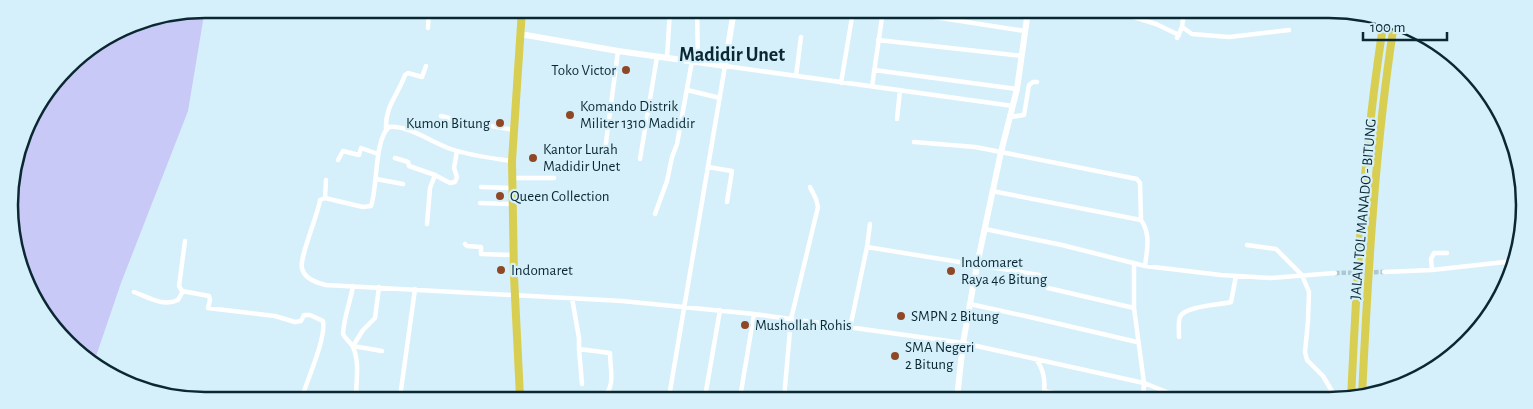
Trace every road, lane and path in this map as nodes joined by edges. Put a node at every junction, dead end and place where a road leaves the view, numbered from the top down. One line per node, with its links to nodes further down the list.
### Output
1 (429, 18): 14 (street)
2 (521, 18): 18 (highway)
3 (670, 18): 24 (street)
4 (697, 18): 25 (street)
5 (733, 18): 27 (street)
6 (852, 18): 30 (street)
7 (882, 18): 20 (street)
8 (941, 18): 17 (street)
9 (1027, 18): 17 (street)
10 (1137, 18): 13 (street)
11 (1183, 18): 13 (street)
12 (1383, 26): 111 (highway, JALAN TOL MANADO - BITUNG)
13 (1182, 27): 16 (street)
14 (428, 28)
15 (1393, 29): 110 (highway, JALAN TOL MANADO - BITUNG)
16 (1289, 30)
17 (1025, 31): 22 (street)
18 (520, 34): 21 (street); 42 (highway)
19 (801, 37): 29 (street)
20 (878, 40): 22 (street); 28 (street)
21 (618, 51): 23 (street); 44 (street)
22 (1022, 56): 35 (street)
23 (657, 57): 24 (street); 49 (street)
24 (667, 58): 25 (street)
25 (695, 62): 27 (street); 33 (street)
26 (426, 66): 41 (street)
27 (725, 66): 29 (street); 36 (street)
28 (874, 70): 32 (street); 35 (street)
29 (796, 76): 30 (street)
30 (840, 82): 32 (street)
31 (1037, 82): 39 (street)
32 (872, 86): 34 (street)
33 (687, 90): 36 (street); 67 (street)
34 (900, 90): 37 (street); 40 (street)
35 (1017, 90): 37 (street)
36 (720, 98): 52 (street)
37 (1013, 106): 39 (street)
38 (441, 116): 42 (street)
39 (1010, 117): 46 (street)
40 (896, 119)
41 (386, 129): 45 (street); 47 (street)
42 (514, 130): 51 (highway)
43 (914, 142): 46 (street)
44 (605, 150)
45 (457, 151): 51 (street); 53 (street)
46 (1001, 152): 62 (street); 68 (street)
47 (378, 154): 50 (street); 56 (street)
48 (395, 158): 53 (street)
49 (640, 159)
50 (338, 160)
51 (512, 160): 54 (highway)
52 (708, 166): 64 (street); 95 (street)
53 (435, 176): 69 (street)
54 (512, 178): 55 (street); 61 (highway)
55 (554, 178)
56 (376, 179): 58 (street); 63 (street)
57 (326, 180): 63 (street)
58 (403, 184)
59 (481, 187): 61 (street)
60 (810, 187): 99 (street)
61 (512, 188): 66 (highway)
62 (992, 191): 68 (street); 71 (street)
63 (325, 198): 87 (street)
64 (727, 202)
65 (480, 203): 66 (street)
66 (513, 204): 77 (highway)
67 (655, 214)
68 (1141, 220): 81 (street)
69 (427, 224)
70 (870, 224): 75 (street)
71 (985, 229): 79 (street); 80 (street)
72 (185, 241): 90 (street)
73 (465, 244): 77 (street)
74 (1248, 245): 85 (street)
75 (867, 247): 80 (street); 100 (street)
76 (1448, 253): 82 (street)
77 (514, 255): 92 (highway)
78 (1507, 262): 82 (street)
79 (1134, 263): 81 (street); 96 (street)
80 (977, 265): 94 (street); 96 (street)
81 (1145, 266): 86 (street)
82 (1432, 270): 83 (street)
83 (1384, 272)
84 (1335, 273): 85 (street)
85 (1302, 275): 86 (street); 126 (street)
86 (1236, 276): 101 (street)
87 (353, 286): 88 (street); 104 (street)
88 (379, 287): 89 (street); 104 (street)
89 (415, 289): 92 (street); 115 (street)
90 (183, 291): 91 (street); 113 (street)
91 (134, 292)
92 (515, 295): 93 (street); 116 (highway)
93 (572, 298): 95 (street); 105 (street)
94 (970, 304): 102 (street); 103 (street)
95 (684, 306): 97 (street); 118 (street)
96 (1134, 308): 102 (street)
97 (720, 310): 98 (street); 119 (street)
98 (754, 314): 99 (street); 120 (street)
99 (791, 319): 100 (street); 121 (street)
100 (850, 328): 103 (street)
101 (1179, 337)
102 (1137, 342): 108 (street)
103 (963, 343): 107 (street); 122 (street)
104 (353, 346): 106 (street); 114 (street)
105 (579, 349): 109 (street); 117 (street)
106 (382, 351)
107 (1036, 359): 108 (street); 112 (street)
108 (1144, 383): 124 (street); 125 (street)
109 (582, 384)
110 (1362, 388)
111 (1351, 390)
112 (1044, 391): 123 (street)
113 (304, 392)
114 (356, 392)
115 (401, 392)
116 (520, 392)
117 (609, 392)
118 (670, 392)
119 (706, 392)
120 (741, 392)
121 (785, 392)
122 (958, 392)
123 (1049, 392)
124 (1143, 392)
125 (1167, 392)
126 (1332, 392)

